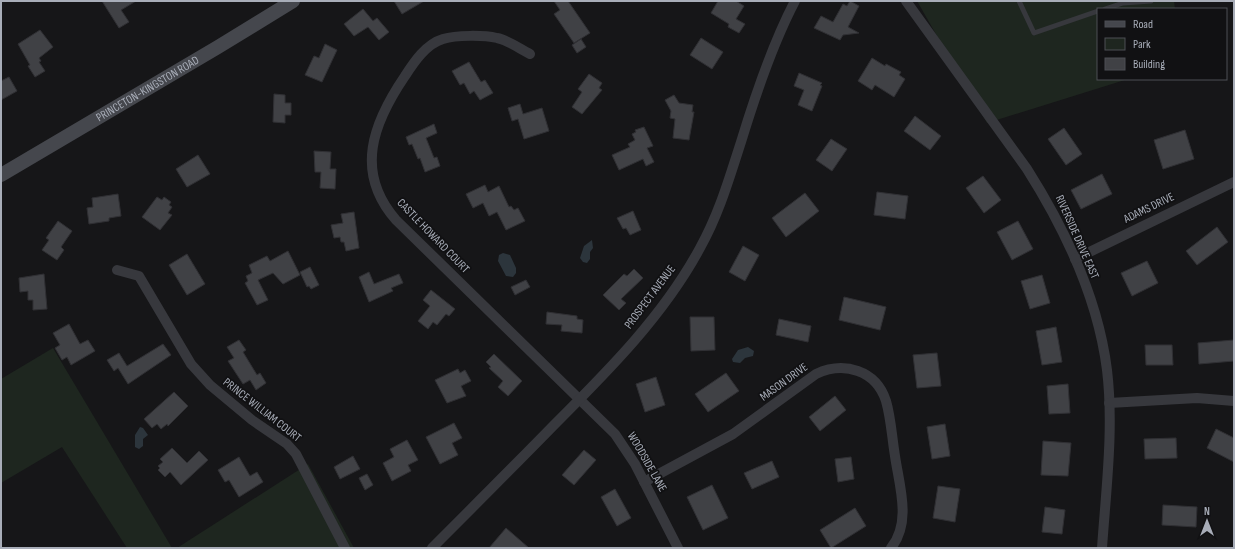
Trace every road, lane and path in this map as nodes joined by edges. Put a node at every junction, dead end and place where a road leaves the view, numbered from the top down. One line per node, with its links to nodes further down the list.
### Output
1 (293, 1): 9 (main road, PRINCETON-KINGSTON ROAD)
2 (795, 1): 13 (street, PROSPECT AVENUE)
3 (906, 1): 11 (street, RIVERSIDE DRIVE EAST)
4 (1020, 1): 7 (lane)
5 (1150, 1): 6 (lane)
6 (1108, 8)
7 (1097, 11)
8 (530, 54): 13 (street, CASTLE HOWARD COURT)
9 (1, 175)
10 (1234, 182): 11 (street, ADAMS DRIVE)
11 (1075, 258): 15 (street, RIVERSIDE DRIVE EAST)
12 (117, 270): 17 (street, PRINCE WILLIAM COURT)
13 (579, 400): 16 (street, WOODSIDE LANE); 18 (street, PROSPECT AVENUE)
14 (1234, 401): 15 (street)
15 (1109, 403): 21 (street, RIVERSIDE DRIVE EAST)
16 (644, 482): 19 (street, WOODSIDE LANE); 20 (street, MASON DRIVE)
17 (345, 548)
18 (432, 548)
19 (678, 548)
20 (891, 548)
21 (1102, 548)

